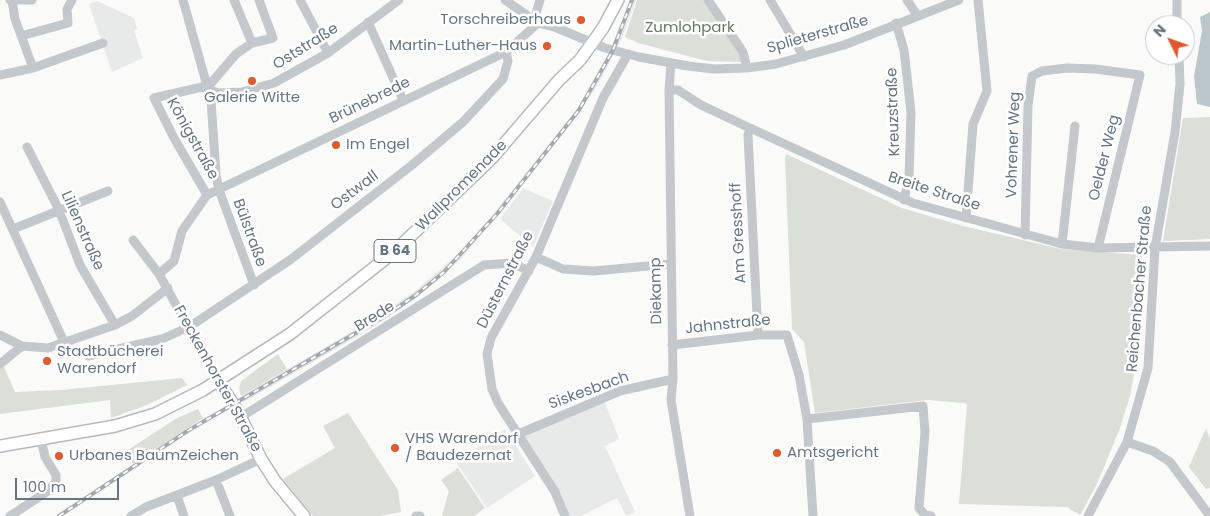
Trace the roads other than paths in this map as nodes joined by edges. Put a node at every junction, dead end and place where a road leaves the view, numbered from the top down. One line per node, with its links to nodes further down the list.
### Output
1 (11, 0): 2 (street); 23 (street)
2 (32, 0)
3 (72, 0): 23 (street)
4 (183, 0): 38 (street, Bülstraße)
5 (234, 0): 26 (street)
6 (259, 0): 26 (street)
7 (300, 0): 28 (street)
8 (398, 0): 20 (street, Oststraße)
9 (506, 0): 21 (street)
10 (540, 0): 21 (street)
11 (616, 0): 24 (main road, B 64)
12 (708, 0): 35 (street)
13 (770, 0): 30 (street)
14 (907, 0): 18 (street)
15 (958, 0): 18 (street, Splieterstraße)
16 (978, 0): 50 (street)
17 (1177, 0): 19 (street)
18 (917, 15): 22 (street, Splieterstraße)
19 (1178, 15)
20 (368, 22): 28 (street, Oststraße); 40 (street)
21 (536, 22): 24 (street); 27 (street, Brünebrede)
22 (896, 23): 30 (street, Splieterstraße); 47 (street, Kreuzstraße)
23 (22, 36): 34 (street)
24 (590, 40): 29 (street, Splieterstraße); 31 (street, Splieterstraße); 74 (main road, Wallpromenade / B 64)
25 (103, 43): 34 (street)
26 (252, 43): 38 (street)
27 (506, 52): 40 (street, Brünebrede); 62 (street, Ostwall)
28 (328, 53): 38 (street, Oststraße)
29 (628, 54): 31 (street, Splieterstraße); 58 (street, Düsternstraße)
30 (804, 57): 35 (street, Splieterstraße)
31 (650, 58): 32 (street, Splieterstraße)
32 (671, 64): 35 (street, Splieterstraße); 39 (street, Diekamp)
33 (1179, 65): 57 (street, Reichenbacher Straße)
34 (33, 68): 37 (street)
35 (747, 68)
36 (1140, 75): 52 (street, Vohrener Weg); 56 (street, Oelder Weg)
37 (0, 76)
38 (207, 88): 44 (street, Bülstraße); 46 (street, Königstraße)
39 (669, 90): 42 (street, Breite Straße); 59 (street, Diekamp)
40 (403, 100): 44 (street, Brünebrede)
41 (1075, 126): 54 (street)
42 (750, 128): 47 (street, Breite Straße); 67 (street, Am Gresshoff)
43 (28, 147): 49 (street, Lilienstraße)
44 (220, 190): 46 (street, Brünebrede); 62 (street, Bülstraße)
45 (108, 191): 49 (street)
46 (207, 194): 61 (street)
47 (904, 200): 50 (street, Breite Straße)
48 (0, 202): 51 (street)
49 (59, 210): 51 (street); 64 (street, Lilienstraße)
50 (966, 218): 52 (street, Breite Straße)
51 (13, 229): 68 (street)
52 (1025, 235): 54 (street, Breite Straße)
53 (133, 240): 61 (street, Freckenhorster Straße)
54 (1062, 244): 56 (street, Breite Straße)
55 (1210, 246): 57 (street, Breite Straße)
56 (1098, 248): 57 (street, Breite Straße)
57 (1155, 248): 79 (street, Reichenbacher Straße)
58 (536, 257): 59 (street); 60 (street, Düsternstraße)
59 (670, 264): 69 (street, Diekamp)
60 (529, 271): 75 (street, Brede); 77 (street, Düsternstraße)
61 (159, 274): 63 (street, Freckenhorster Straße)
62 (254, 285): 65 (street, Ostwall)
63 (168, 288): 64 (street); 65 (street, Freckenhorster Straße)
64 (115, 325): 68 (street)
65 (189, 327): 71 (street, Ostwall); 74 (street, Freckenhorster Straße)
66 (0, 335): 70 (street)
67 (758, 336): 69 (street, Jahnstraße); 76 (street, Jahnstraße)
68 (64, 342): 70 (street)
69 (672, 345): 73 (street, Diekamp)
70 (22, 346): 72 (street)
71 (88, 356)
72 (0, 364)
73 (673, 379): 77 (street, Siskesbach); 92 (street, Diekamp)
74 (218, 380): 75 (main road, Freckenhorster Straße); 78 (main road, B 64)
75 (241, 417): 81 (main road, Freckenhorster Straße)
76 (807, 418): 93 (street); 94 (street)
77 (516, 435): 91 (street, Düsternstraße)
78 (41, 439): 80 (main road, B 64); 84 (street)
79 (1127, 442): 95 (street, Reichenbacher Straße); 96 (street)
80 (0, 446)
81 (261, 459): 82 (street); 88 (main road, Freckenhorster Straße)
82 (216, 480): 83 (street); 87 (street)
83 (177, 496): 85 (street); 86 (street)
84 (10, 516)
85 (131, 516)
86 (184, 516)
87 (230, 516)
88 (304, 516)
89 (416, 516): 90 (street)
90 (420, 516)
91 (565, 516)
92 (690, 516)
93 (813, 516)
94 (932, 516)
95 (1088, 516)
96 (1210, 516)

